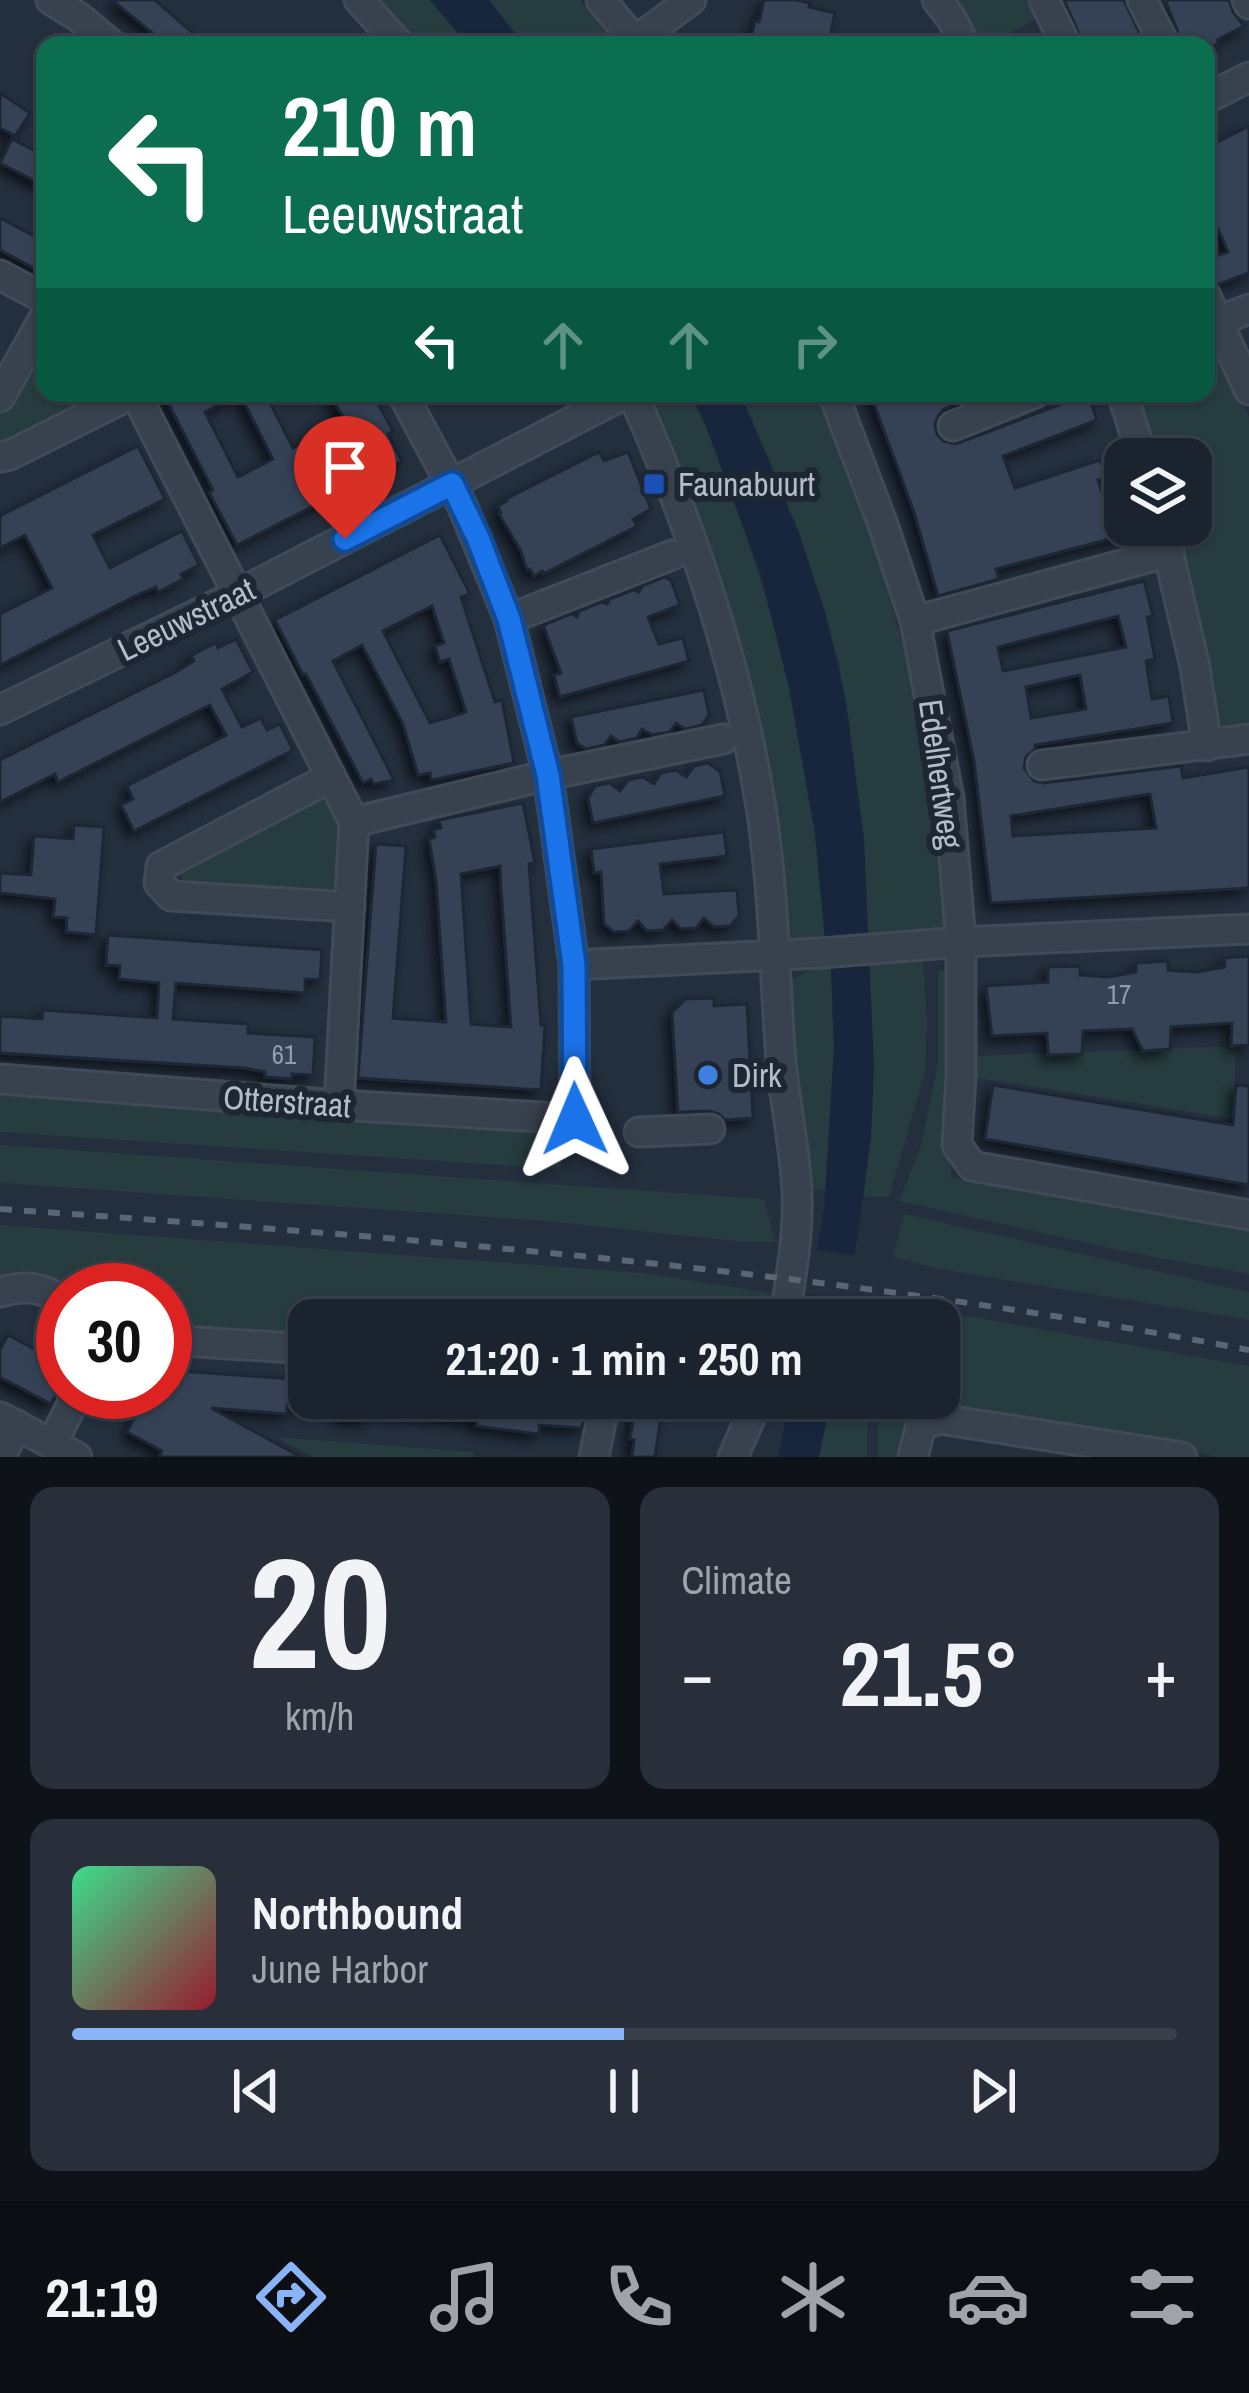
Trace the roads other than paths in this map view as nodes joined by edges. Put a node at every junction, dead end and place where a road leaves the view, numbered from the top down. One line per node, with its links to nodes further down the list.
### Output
1 (51, 0): 8 (street)
2 (359, 0): 9 (street)
3 (602, 0): 10 (street)
4 (691, 0): 11 (street)
5 (1044, 0): 13 (street)
6 (1142, 0): 14 (street)
7 (944, 9): 12 (street)
8 (101, 36)
9 (392, 36)
10 (631, 36)
11 (646, 36)
12 (960, 36)
13 (1062, 36)
14 (1160, 36)
15 (1249, 77): 16 (street)
16 (1215, 94)
17 (0, 275): 18 (street)
18 (36, 294)
19 (1249, 309): 20 (street)
20 (1215, 313)
21 (1215, 324): 23 (street)
22 (36, 332): 24 (street)
23 (1249, 390)
24 (0, 397)
25 (116, 402): 35 (street)
26 (140, 402): 40 (street)
27 (407, 402): 36 (street)
28 (611, 402): 36 (street, Leeuwstraat)
29 (633, 402): 54 (street)
30 (835, 402): 42 (street, Edelhertweg)
31 (1012, 402): 33 (street)
32 (1125, 402): 34 (street)
33 (952, 426)
34 (1136, 438)
35 (0, 457)
36 (452, 484): 40 (street, Leeuwstraat); 41 (street)
37 (1145, 546): 42 (street)
38 (1168, 546): 46 (street)
39 (672, 555): 41 (street)
40 (238, 594): 43 (street, Leeuwstraat); 49 (street)
41 (509, 619): 48 (street)
42 (915, 621): 53 (street, Edelhertweg)
43 (0, 710)
44 (1249, 739): 46 (street)
45 (723, 740): 48 (street)
46 (1207, 746): 47 (street)
47 (1042, 765)
48 (548, 775): 50 (street); 55 (street)
49 (331, 777): 50 (street); 51 (street)
50 (354, 822): 51 (street)
51 (350, 907): 57 (street)
52 (1249, 929): 53 (street)
53 (961, 942): 54 (street); 60 (street, Edelhertweg)
54 (774, 955): 55 (street); 63 (street)
55 (574, 965): 57 (street, Otterstraat)
56 (0, 1078): 57 (street, Otterstraat)
57 (339, 1105)
58 (710, 1129): 59 (street)
59 (639, 1132)
60 (1249, 1214)
61 (36, 1287): 62 (street)
62 (0, 1292)
63 (788, 1299)
64 (192, 1342): 65 (street)
65 (288, 1348)
66 (72, 1419): 70 (street)
67 (602, 1419): 72 (street)
68 (750, 1419): 73 (street)
69 (8, 1421): 70 (street); 71 (street)
70 (65, 1450)
71 (0, 1457)
72 (594, 1457)
73 (733, 1457)
74 (913, 1457): 75 (street)
75 (1181, 1457)

